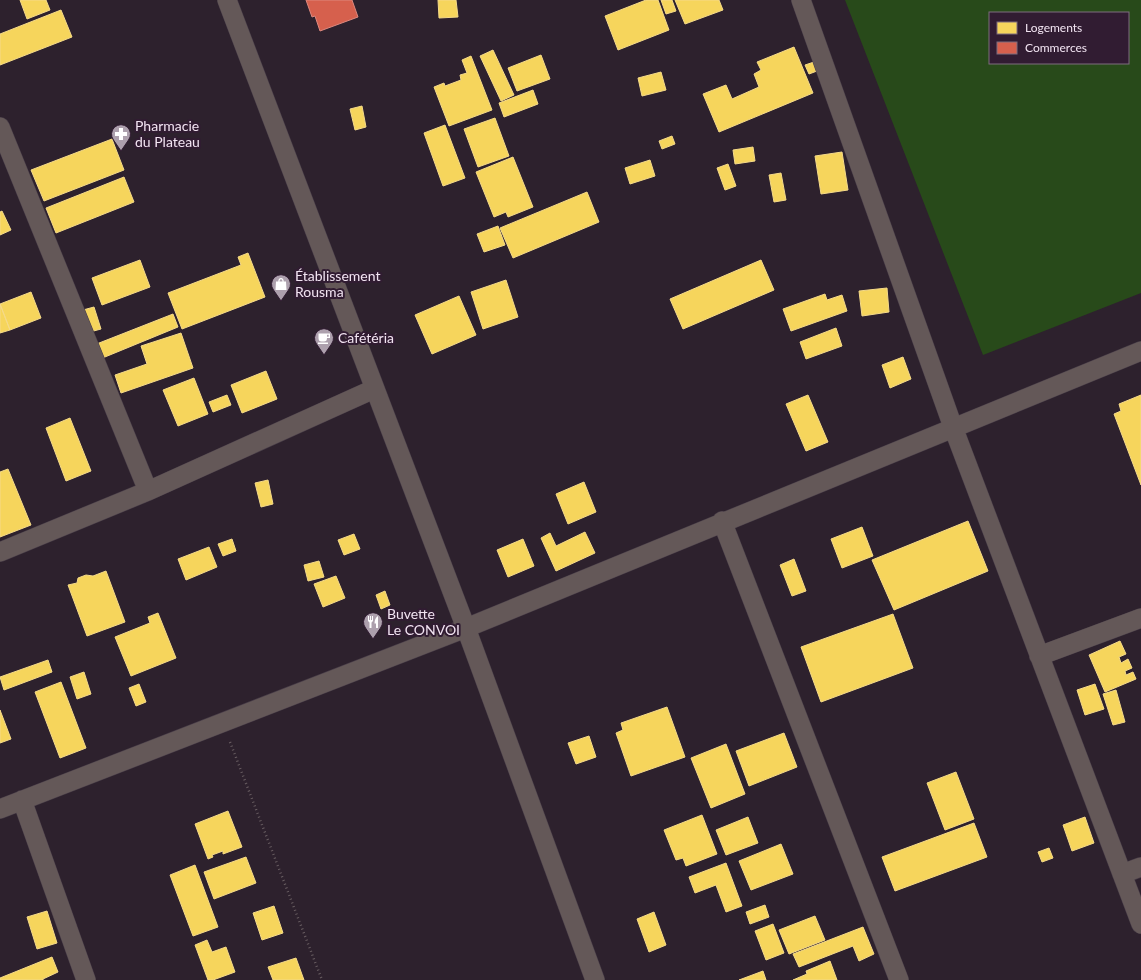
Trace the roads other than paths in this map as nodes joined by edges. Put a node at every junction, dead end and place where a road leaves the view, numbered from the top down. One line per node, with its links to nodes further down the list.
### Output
1 (227, 0): 5 (street)
2 (802, 0): 6 (street)
3 (0, 127): 7 (street)
4 (1141, 351): 6 (street)
5 (374, 389): 7 (street); 11 (street)
6 (953, 427): 8 (street); 12 (street)
7 (148, 491): 9 (street)
8 (722, 521): 11 (street); 20 (street)
9 (0, 552)
10 (1141, 618): 12 (street)
11 (466, 628): 13 (street); 19 (street)
12 (1039, 656): 16 (street)
13 (22, 800): 14 (street); 18 (street)
14 (0, 809)
15 (1141, 867): 16 (street)
16 (1122, 874): 17 (street)
17 (1141, 924)
18 (86, 980)
19 (595, 980)
20 (899, 980)

